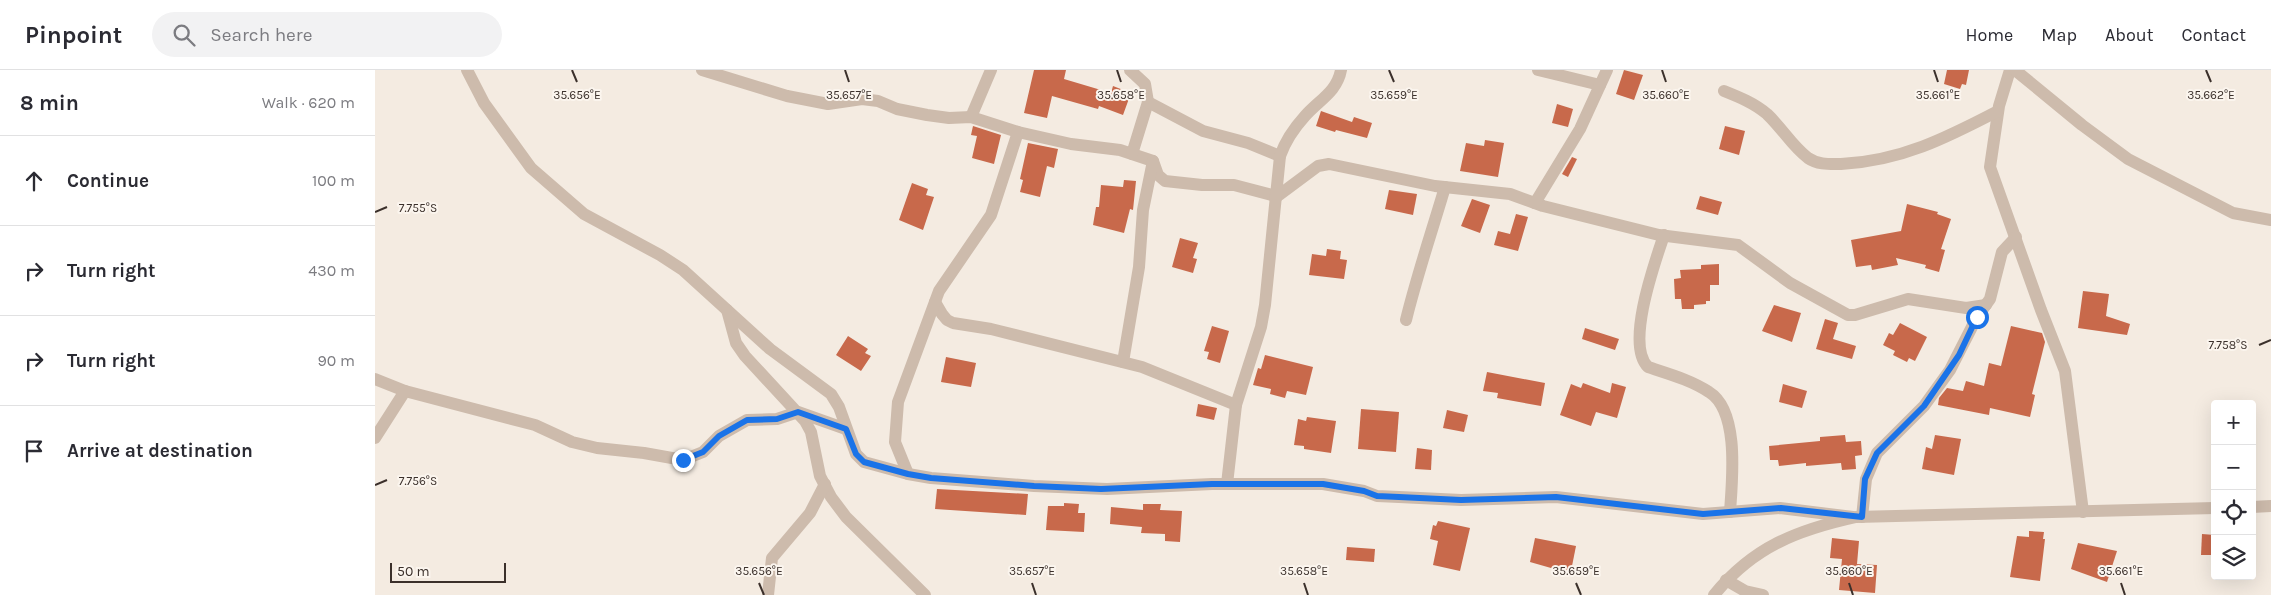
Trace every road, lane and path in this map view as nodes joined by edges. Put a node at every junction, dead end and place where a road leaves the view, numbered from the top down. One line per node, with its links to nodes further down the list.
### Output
1 (467, 70): 27 (street)
2 (702, 70): 14 (street)
3 (991, 70): 14 (street)
4 (1130, 70): 12 (street)
5 (1341, 70): 17 (street)
6 (1538, 70): 10 (street)
7 (1607, 70): 10 (street)
8 (2010, 70): 13 (street)
9 (2015, 70): 22 (street)
10 (1600, 85): 21 (street)
11 (1724, 91): 13 (street)
12 (1148, 102): 16 (street); 17 (street)
13 (1998, 111): 24 (street)
14 (971, 117): 15 (street)
15 (1018, 132): 16 (street); 25 (street)
16 (1132, 154): 18 (street)
17 (1280, 156): 20 (street)
18 (1153, 161): 20 (street); 29 (street)
19 (1445, 187): 20 (street); 21 (street); 28 (street)
20 (1275, 197): 32 (street)
21 (1535, 203): 23 (street)
22 (2271, 220)
23 (1664, 235): 26 (street); 42 (street)
24 (2016, 237): 26 (street); 43 (street)
25 (935, 302): 29 (street); 36 (street)
26 (1986, 305): 44 (street)
27 (727, 310): 33 (street); 34 (street)
28 (1406, 320)
29 (1123, 362): 32 (street)
30 (375, 379): 31 (street)
31 (405, 391): 33 (street); 35 (street)
32 (1235, 405): 38 (street)
33 (798, 412): 34 (street); 37 (street)
34 (846, 429): 36 (street)
35 (375, 438)
36 (908, 474): 38 (street)
37 (825, 484): 46 (street); 47 (street)
38 (1227, 484): 42 (street)
39 (2271, 506): 40 (street)
40 (2256, 507)
41 (2211, 508): 43 (street)
42 (1730, 512): 44 (street)
43 (2083, 512): 44 (street)
44 (1859, 517): 45 (street)
45 (1726, 580): 48 (street); 49 (street)
46 (768, 595)
47 (925, 595)
48 (1714, 595)
49 (1763, 595)

